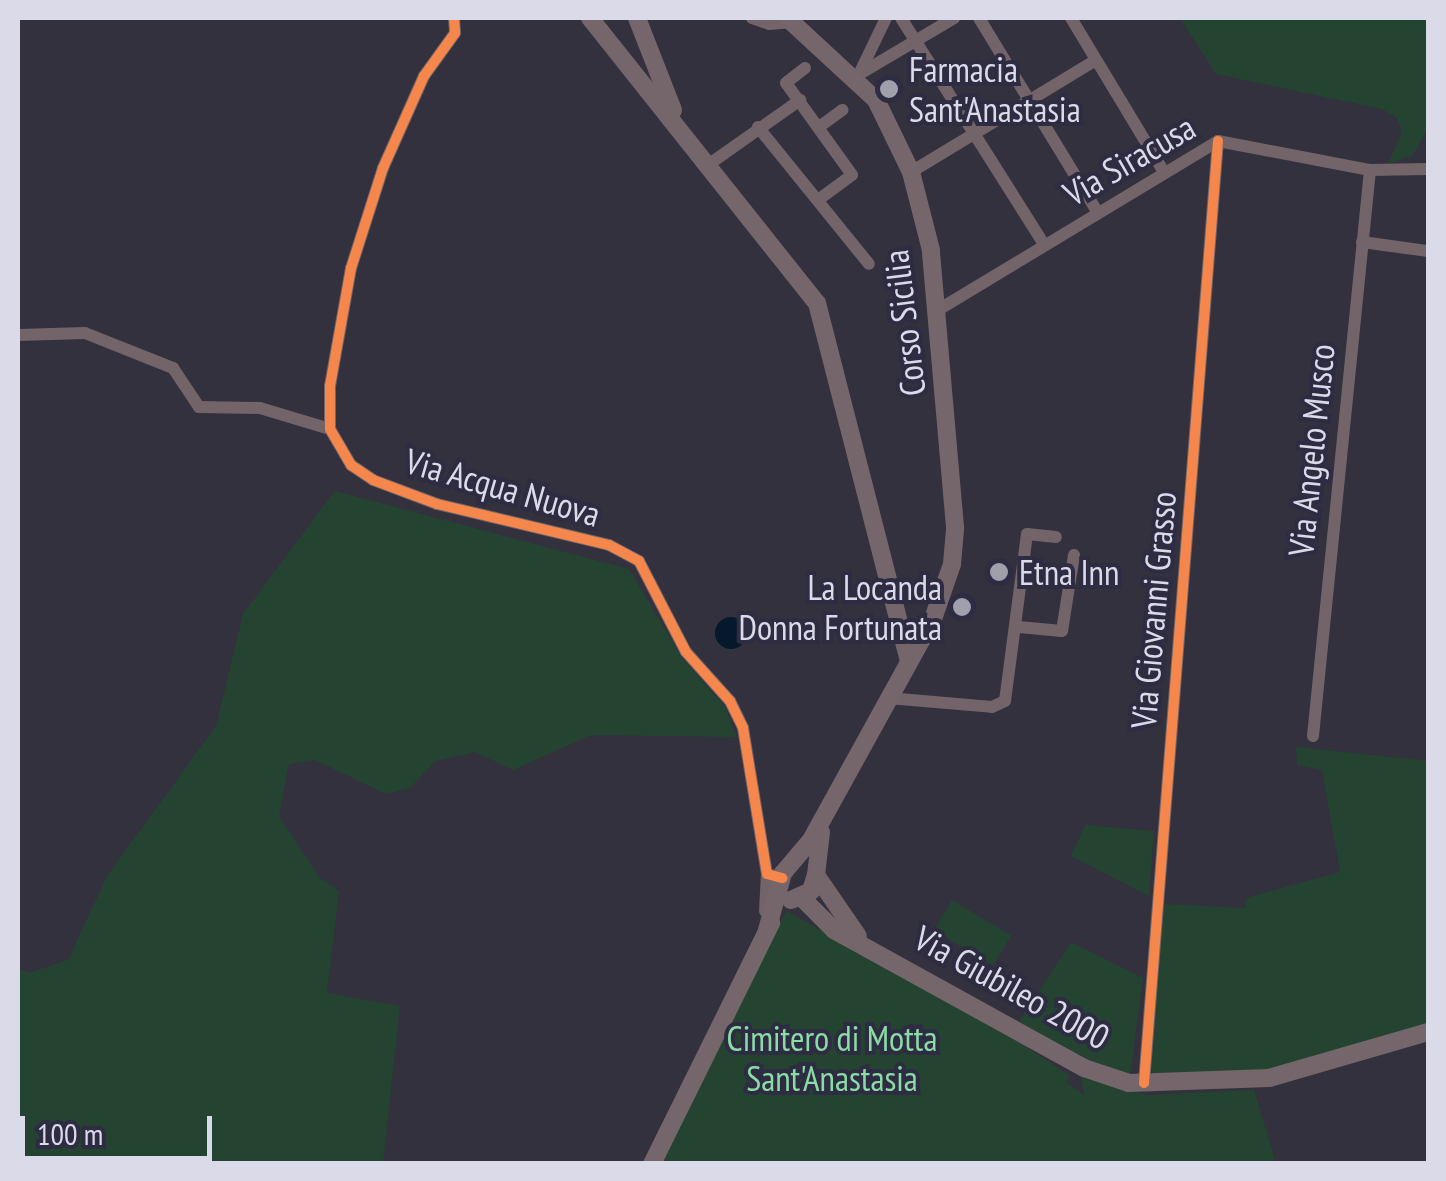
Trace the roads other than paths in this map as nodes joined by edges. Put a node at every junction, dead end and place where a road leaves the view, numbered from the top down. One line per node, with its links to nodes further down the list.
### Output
1 (454, 18): 38 (street)
2 (590, 18): 16 (street)
3 (637, 18): 13 (street)
4 (752, 18): 10 (street)
5 (886, 18): 15 (street)
6 (901, 18): 11 (street)
7 (954, 18): 11 (street)
8 (979, 18): 18 (street)
9 (1071, 18): 12 (street)
10 (788, 20): 15 (street, Corso Sicilia)
11 (917, 41): 15 (street); 23 (street)
12 (1096, 60): 18 (street); 29 (street)
13 (658, 61): 16 (street); 20 (street)
14 (805, 68): 17 (street)
15 (856, 76): 28 (street, Corso Sicilia)
16 (642, 80): 20 (street)
17 (800, 100): 21 (street); 22 (street)
18 (1030, 100): 23 (street); 31 (street)
19 (842, 110): 22 (street)
20 (676, 120): 25 (street)
21 (758, 126): 25 (street); 30 (street)
22 (819, 126): 30 (street)
23 (975, 133): 28 (street); 33 (street)
24 (1218, 141): 26 (street, Via Siracusa); 29 (street, Via Siracusa); 54 (street, Via Giovanni Grasso)
25 (708, 165): 42 (street)
26 (1370, 170): 27 (street, Via Siracusa); 32 (street, Via Angelo Musco)
27 (1428, 170)
28 (911, 172): 36 (street, Corso Sicilia)
29 (1164, 172): 31 (street, Via Siracusa)
30 (818, 200): 35 (street)
31 (1098, 211): 33 (street, Via Siracusa)
32 (1362, 242): 34 (street); 44 (street, Via Angelo Musco)
33 (1043, 243): 36 (street, Via Siracusa)
34 (1428, 251)
35 (869, 264)
36 (938, 310): 42 (street, Corso Sicilia)
37 (18, 335): 38 (street)
38 (330, 429): 48 (street, Via Acqua Nuova)
39 (1056, 537): 41 (street)
40 (1074, 554): 41 (street)
41 (1019, 628): 43 (street)
42 (909, 661): 43 (street, Corso Sicilia)
43 (888, 698): 45 (street, Corso Sicilia)
44 (1313, 736)
45 (824, 816): 46 (street, Corso Sicilia); 47 (street)
46 (795, 863): 47 (street); 48 (street, Corso Sicilia)
47 (815, 874): 49 (street); 51 (street)
48 (778, 878): 49 (street, Via Giubileo 2000); 50 (street); 52 (street, Via Acqua Nuova)
49 (799, 896): 50 (street); 51 (street, Via Giubileo 2000)
50 (767, 930): 52 (street)
51 (861, 939): 54 (street, Via Giubileo 2000)
52 (754, 954): 55 (street)
53 (1428, 1032): 54 (street, Via Giubileo 2000)
54 (1144, 1083)
55 (652, 1164)

